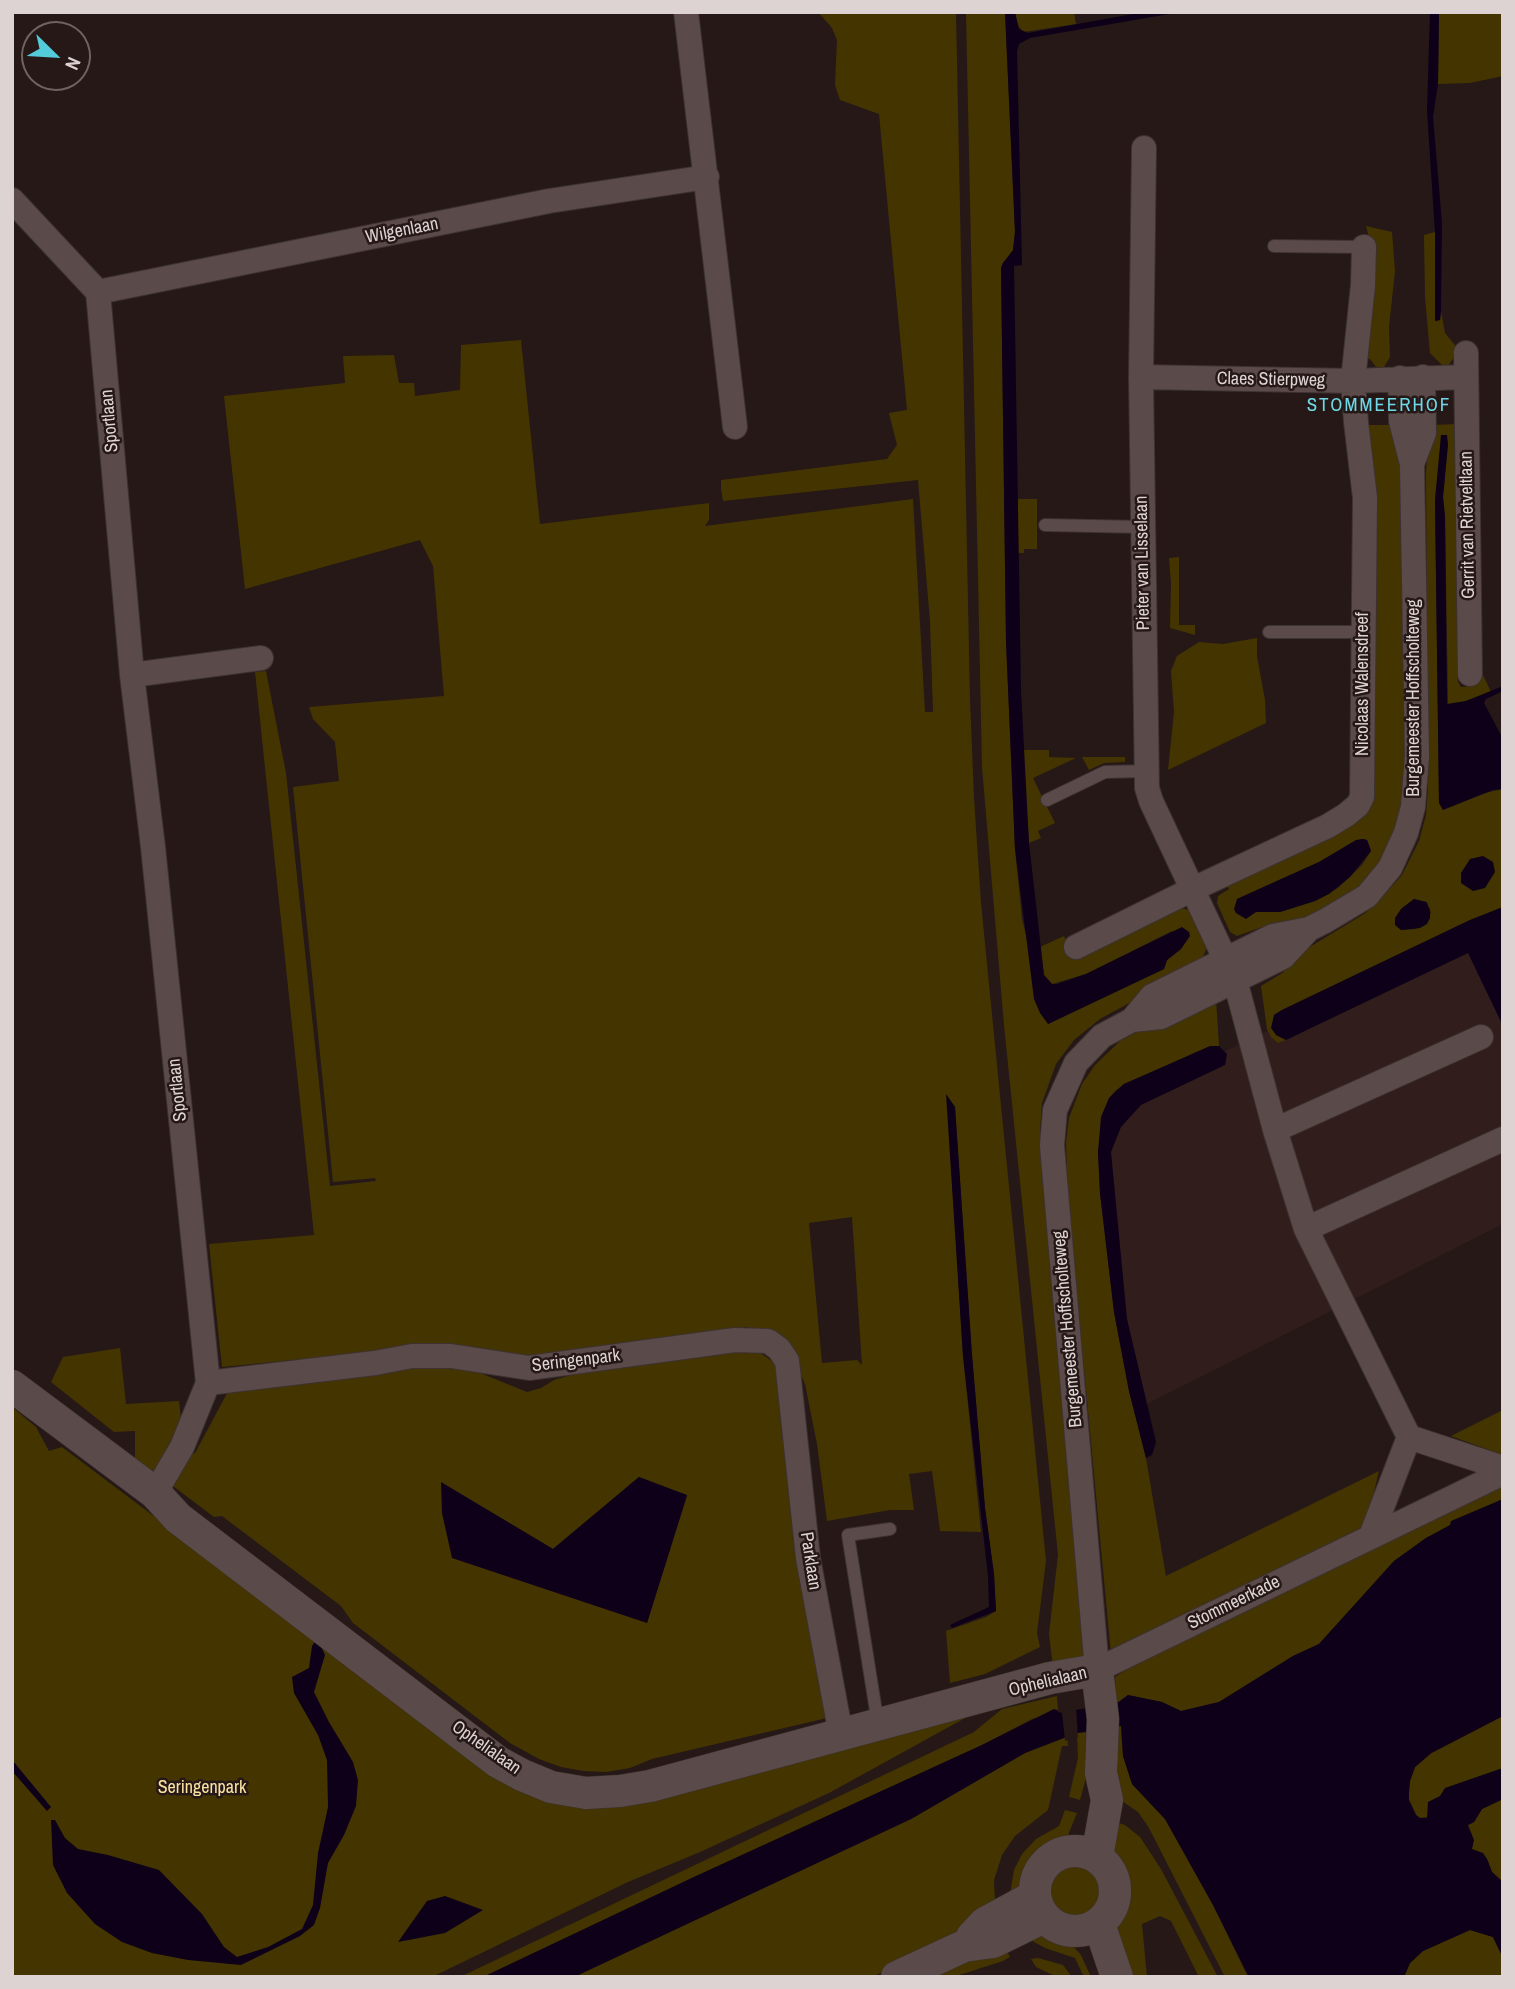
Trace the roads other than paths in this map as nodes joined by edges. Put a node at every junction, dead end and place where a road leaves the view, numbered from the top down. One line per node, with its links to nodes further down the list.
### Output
1 (686, 12): 3 (street)
2 (1144, 148): 8 (street, Pieter van Lisselaan)
3 (707, 177): 7 (street, Wilgenlaan); 11 (street)
4 (12, 200): 7 (street)
5 (1274, 246): 6 (lane)
6 (1364, 247): 10 (street, Nicolaas Walensdreef)
7 (98, 292): 18 (street, Sportlaan)
8 (1141, 377): 10 (street, Claes Stierpweg); 13 (street, Pieter van Lisselaan)
9 (1412, 377): 10 (street, Claes Stierpweg); 17 (street, Gerrit van Rietveltlaan); 23 (street, Burgemeester Hoffscholteweg)
10 (1353, 381): 15 (street, Nicolaas Walensdreef)
11 (735, 427)
12 (1045, 526): 13 (lane)
13 (1142, 527): 19 (street, Pieter van Lisselaan)
14 (1269, 632): 15 (lane)
15 (1363, 632): 21 (street, Nicolaas Walensdreef)
16 (261, 658): 18 (street)
17 (1470, 674)
18 (132, 675): 28 (street, Sportlaan)
19 (1146, 771): 20 (lane); 21 (street, Pieter van Lisselaan)
20 (1047, 800)
21 (1194, 888): 22 (street, Nicolaas Walensdreef); 23 (street, Pieter van Lisselaan)
22 (1076, 947)
23 (1231, 970): 25 (street); 37 (street, Burgemeester Hoffscholteweg)
24 (1481, 1037): 25 (street)
25 (1275, 1130): 27 (street)
26 (1503, 1139): 27 (street)
27 (1306, 1229): 31 (street)
28 (208, 1383): 30 (street, Seringenpark); 34 (street, Sportlaan)
29 (12, 1386): 34 (street, Ophelialaan)
30 (790, 1386): 39 (street, Parklaan)
31 (1409, 1437): 32 (street); 36 (street)
32 (1503, 1468)
33 (1503, 1473): 36 (street, Stommeerkade)
34 (155, 1493): 39 (street, Ophelialaan)
35 (890, 1529): 38 (lane)
36 (1371, 1536): 37 (street, Stommeerkade)
37 (1098, 1677): 38 (street, Ophelialaan); 40 (street)
38 (878, 1725): 39 (street, Ophelialaan)
39 (841, 1735)
40 (1085, 1854): 41 (street); 42 (street)
41 (1040, 1906): 42 (street); 43 (street)
42 (1090, 1927): 44 (street); 45 (street)
43 (897, 1977)
44 (1098, 1977)
45 (1117, 1977)

